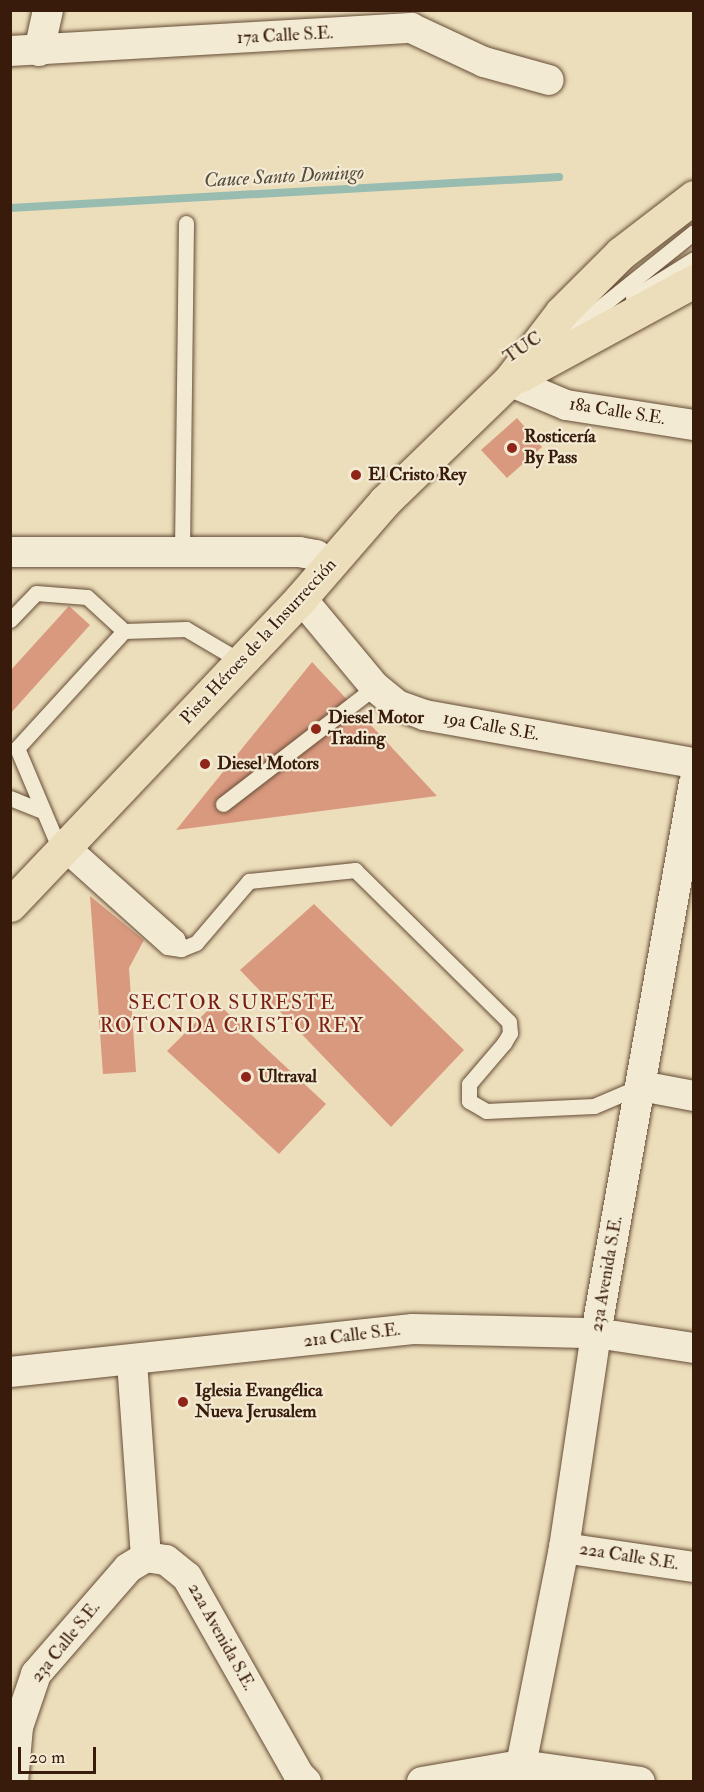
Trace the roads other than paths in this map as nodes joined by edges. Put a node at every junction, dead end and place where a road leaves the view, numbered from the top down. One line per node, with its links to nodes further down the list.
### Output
1 (48, 10): 3 (street)
2 (412, 20): 3 (street, 17a Calle S.E.); 4 (street, 17a Calle S.E.)
3 (25, 51)
4 (549, 80)
5 (693, 197): 10 (main road, Pista Héroes de la Insurrección)
6 (186, 223): 12 (lane)
7 (693, 232): 10 (lane, TUC)
8 (693, 258): 10 (lane, TUC)
9 (693, 281): 10 (main road, Pista Héroes de la Insurrección)
10 (509, 381): 11 (street, 18a Calle S.E.); 14 (main road, Pista Héroes de la Insurrección)
11 (693, 425)
12 (182, 551): 13 (street); 14 (street)
13 (10, 552)
14 (331, 565): 15 (main road, Pista Héroes de la Insurrección)
15 (301, 598): 18 (main road, Pista Héroes de la Insurrección); 19 (street, 19a Calle S.E.)
16 (10, 620): 17 (lane)
17 (124, 631): 18 (lane); 24 (lane)
18 (242, 662): 25 (main road, Pista Héroes de la Insurrección)
19 (375, 687): 20 (street, 19a Calle S.E.); 23 (lane)
20 (693, 763)
21 (693, 783): 26 (street, 23a Avenida S.E.)
22 (10, 798): 24 (lane)
23 (222, 804)
24 (42, 811): 25 (lane)
25 (62, 844): 27 (main road, Pista Héroes de la Insurrección); 28 (lane)
26 (683, 901): 28 (street, 23a Avenida S.E.)
27 (10, 905)
28 (641, 1086): 29 (street); 30 (street, 23a Avenida S.E.)
29 (693, 1096)
30 (596, 1333): 31 (street, 21a Calle S.E.); 32 (street, 21a Calle S.E.); 34 (street, 23a Avenida S.E.)
31 (693, 1348)
32 (132, 1362): 33 (street, 21a Calle S.E.); 35 (street)
33 (10, 1372)
34 (564, 1548): 36 (street, 22a Calle S.E.); 37 (street, 23a Avenida S.E.)
35 (146, 1557): 38 (street, 23a Calle S.E.); 39 (street, 22a Avenida S.E.)
36 (693, 1567)
37 (520, 1773): 40 (street); 41 (street)
38 (13, 1782)
39 (306, 1782)
40 (422, 1782)
41 (640, 1782)

